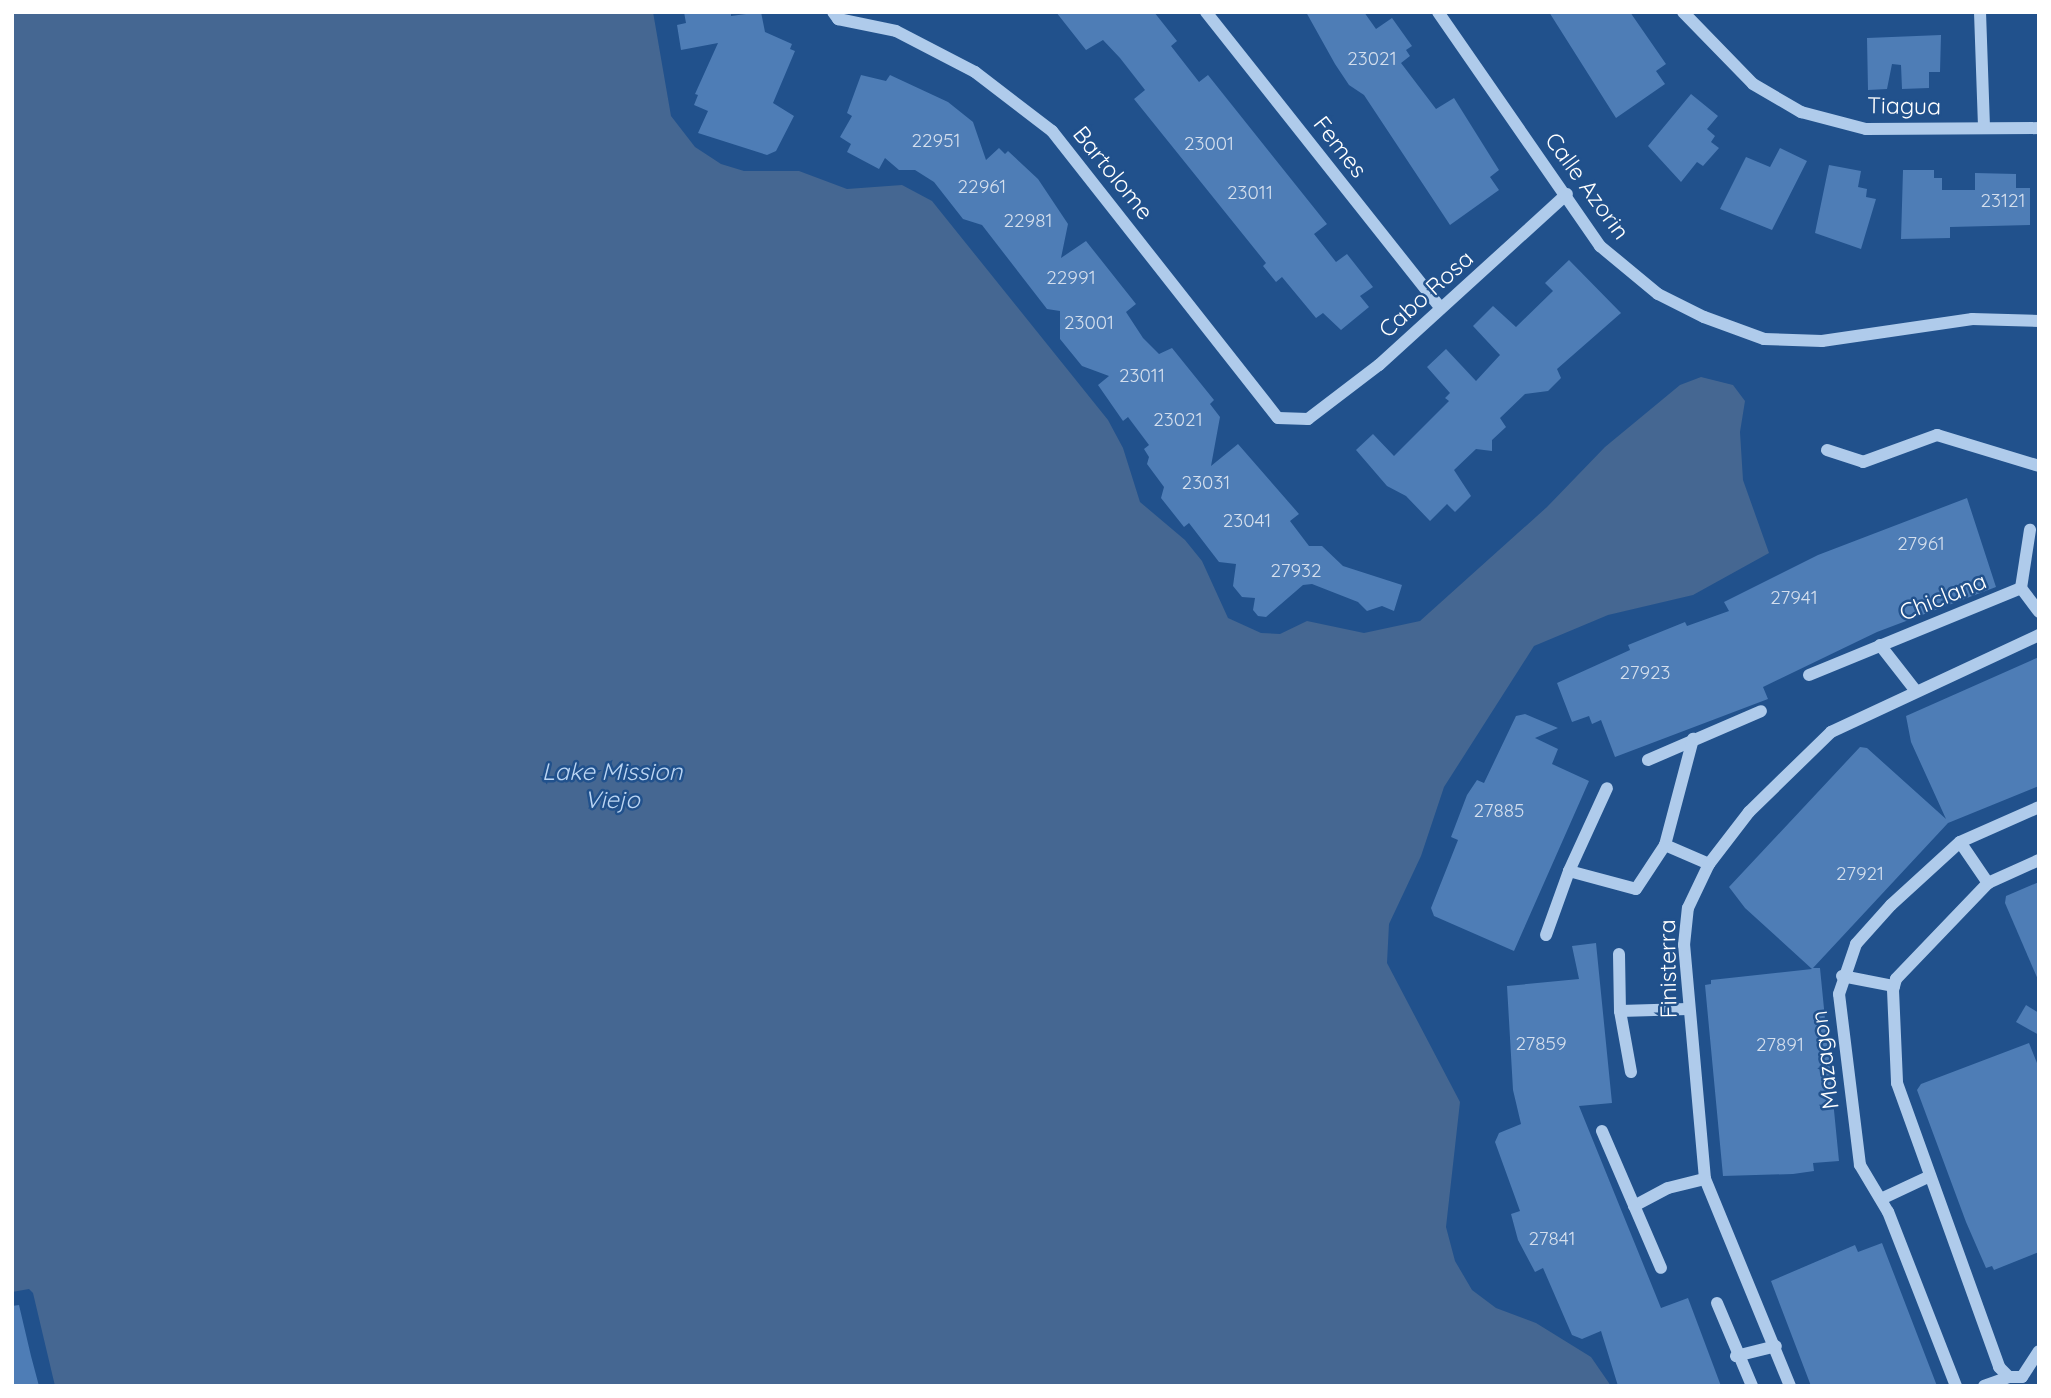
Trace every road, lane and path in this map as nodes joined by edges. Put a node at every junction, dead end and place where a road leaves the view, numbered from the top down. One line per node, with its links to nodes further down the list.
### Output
1 (833, 12): 11 (street, Bartolome)
2 (1206, 12): 9 (street, Femes)
3 (1438, 12): 8 (street, Calle Azorin)
4 (1684, 12): 6 (street, Tiagua)
5 (1980, 12): 6 (street)
6 (1984, 127): 7 (street, Tiagua)
7 (2039, 128)
8 (1567, 194): 9 (street, Cabo Rosa); 10 (street, Calle Azorin)
9 (1441, 308): 11 (street, Cabo Rosa)
10 (2039, 321)
11 (1308, 419)
12 (1827, 450): 13 (street)
13 (2039, 466)
14 (2030, 530): 15 (street, Chiclana)
15 (2021, 588): 16 (street, Chiclana); 18 (street, Chiclana)
16 (2039, 612)
17 (2039, 635): 20 (street, Finisterra)
18 (1880, 645): 19 (street, Chiclana); 20 (street, Chiclana)
19 (1810, 675)
20 (1916, 691): 29 (street, Finisterra)
21 (1761, 711): 22 (street)
22 (1693, 739): 23 (street); 27 (street)
23 (1648, 760)
24 (1607, 788): 30 (street)
25 (2039, 807): 26 (street, Mazagon)
26 (1960, 842): 31 (street); 34 (street, Mazagon)
27 (1665, 845): 29 (street); 30 (street)
28 (2039, 860): 31 (street)
29 (1709, 864): 36 (street, Finisterra)
30 (1569, 871): 32 (street)
31 (1988, 883): 35 (street)
32 (1546, 935)
33 (1619, 954): 37 (street)
34 (1842, 976): 35 (street); 42 (street, Mazagon)
35 (1895, 986): 40 (street)
36 (1688, 1009): 37 (street); 41 (street, Finisterra)
37 (1620, 1012): 38 (street)
38 (1630, 1072)
39 (1602, 1131): 43 (street)
40 (1930, 1176): 42 (street); 49 (street)
41 (1705, 1179): 43 (street); 46 (street, Finisterra)
42 (1881, 1199): 52 (street, Mazagon)
43 (1634, 1206): 44 (street)
44 (1661, 1268)
45 (1717, 1303): 48 (street)
46 (1776, 1346): 48 (street); 51 (street, Finisterra)
47 (2039, 1351): 49 (street)
48 (1736, 1356): 50 (street)
49 (2016, 1377): 53 (street)
50 (1752, 1386)
51 (1790, 1386)
52 (1956, 1386)
53 (1984, 1386)

